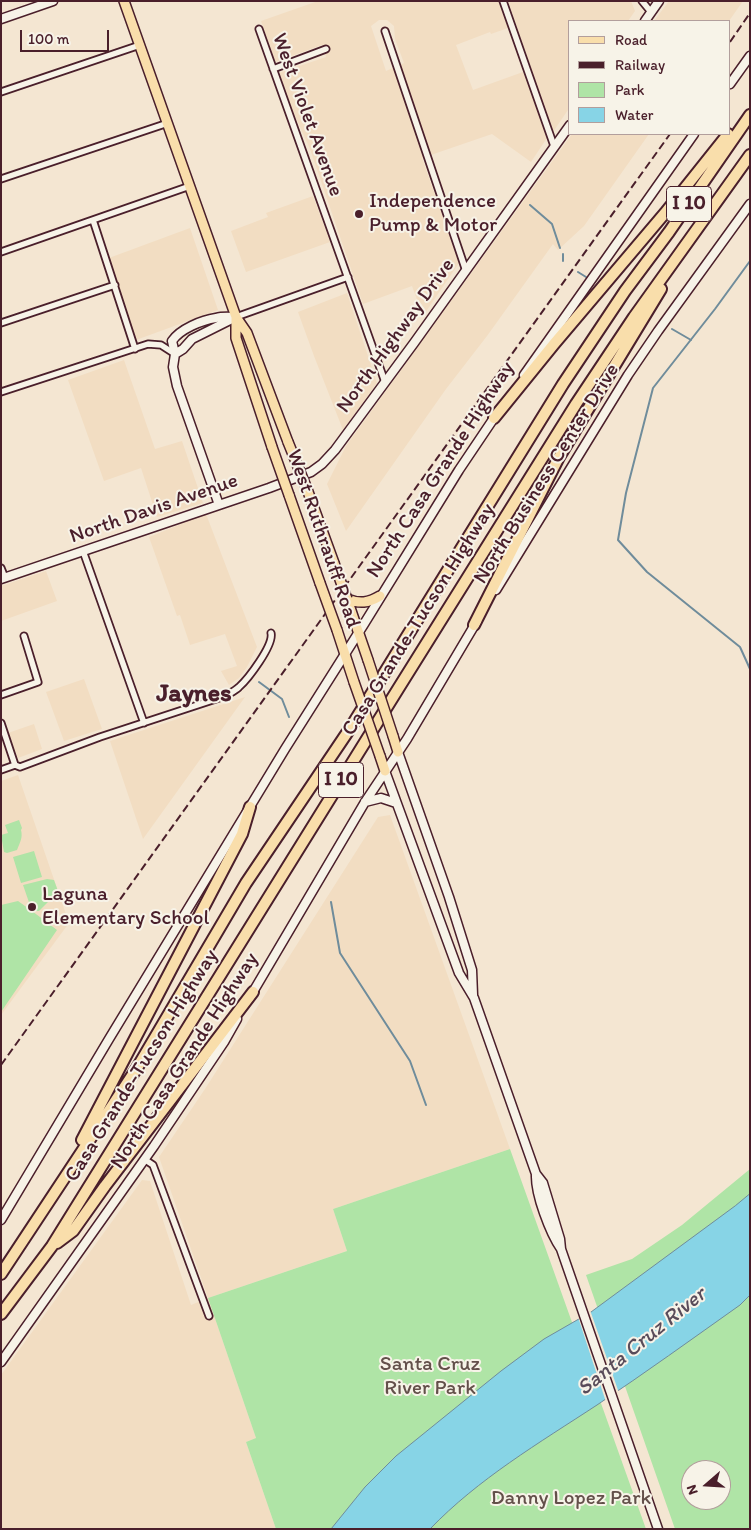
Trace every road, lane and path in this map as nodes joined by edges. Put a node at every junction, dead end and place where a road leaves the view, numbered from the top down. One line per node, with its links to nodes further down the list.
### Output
1 (52, 1): 7 (main road)
2 (124, 1): 11 (main road, West Ruthrauff Road)
3 (503, 1): 24 (street)
4 (642, 1): 6 (street)
5 (659, 1): 6 (main road)
6 (651, 12): 8 (main road)
7 (1, 18)
8 (645, 20)
9 (259, 29): 14 (street, West Violet Avenue)
10 (385, 31): 32 (street)
11 (140, 45): 16 (street); 19 (main road, West Ruthrauff Road)
12 (326, 49): 14 (street)
13 (750, 56): 15 (main road)
14 (273, 69): 33 (street, West Violet Avenue)
15 (731, 83)
16 (1, 92)
17 (750, 108): 21 (highway)
18 (750, 115): 67 (highway, Casa Grande-Tucson Highway / I 10)
19 (168, 123): 26 (street); 27 (main road, West Ruthrauff Road)
20 (568, 128): 24 (main road, North Highway Drive)
21 (731, 131)
22 (693, 135): 41 (main road, North Casa Grande Highway)
23 (727, 135): 41 (highway)
24 (554, 146): 32 (main road, North Highway Drive)
25 (750, 155): 30 (highway, Casa Grande-Tucson Highway / I 10)
26 (1, 179)
27 (190, 186): 29 (street); 35 (main road, West Ruthrauff Road)
28 (750, 204): 49 (main road, North Business Center Drive)
29 (93, 220): 31 (street); 34 (street)
30 (700, 224): 49 (highway); 69 (highway, Casa Grande-Tucson Highway / I 10)
31 (1, 252)
32 (466, 270): 39 (main road, North Highway Drive)
33 (348, 277): 35 (street); 39 (street, West Violet Avenue)
34 (115, 285): 36 (street); 37 (street)
35 (236, 317): 38 (main road); 38 (main road); 48 (main road, West Ruthrauff Road, bridge); 53 (main road, West Ruthrauff Road, bridge)
36 (1, 323)
37 (135, 349): 38 (street); 40 (street)
38 (174, 354): 43 (main road)
39 (385, 382): 42 (main road, North Highway Drive)
40 (1, 392)
41 (494, 418): 47 (main road, North Casa Grande Highway)
42 (317, 468): 43 (main road, North Davis Avenue)
43 (219, 505): 44 (main road, North Davis Avenue)
44 (83, 551): 46 (main road, North Davis Avenue); 56 (street)
45 (1, 568): 46 (street)
46 (3, 578)
47 (380, 596): 48 (main road); 50 (main road, North Casa Grande Highway)
48 (350, 602): 50 (main road, West Ruthrauff Road)
49 (474, 625): 57 (main road, North Business Center Drive)
50 (359, 632): 53 (main road, North Casa Grande Highway); 57 (main road, West Ruthrauff Road, bridge)
51 (272, 633): 56 (street)
52 (24, 636): 54 (street)
53 (345, 653): 60 (main road, West Ruthrauff Road, bridge); 63 (main road, North Casa Grande Highway)
54 (1, 696)
55 (1, 723): 58 (street)
56 (144, 723): 58 (street)
57 (398, 752): 60 (main road, North Business Center Drive); 65 (main road)
58 (15, 765): 59 (street)
59 (1, 770)
60 (385, 771): 61 (main road, North Casa Grande Highway); 62 (main road)
61 (365, 802): 62 (main road); 64 (main road, North Casa Grande Highway)
62 (396, 802): 65 (main road)
63 (250, 807): 67 (highway); 68 (main road, North Casa Grande Highway)
64 (253, 992): 66 (main road, North Casa Grande Highway); 69 (highway)
65 (474, 998): 74 (main road)
66 (144, 1159): 72 (street); 73 (main road, North Casa Grande Highway)
67 (65, 1176): 70 (highway, Casa Grande-Tucson Highway / I 10)
68 (1, 1220)
69 (52, 1246): 71 (highway, Casa Grande-Tucson Highway / I 10)
70 (1, 1274)
71 (1, 1314)
72 (209, 1316)
73 (1, 1362)
74 (658, 1529)

